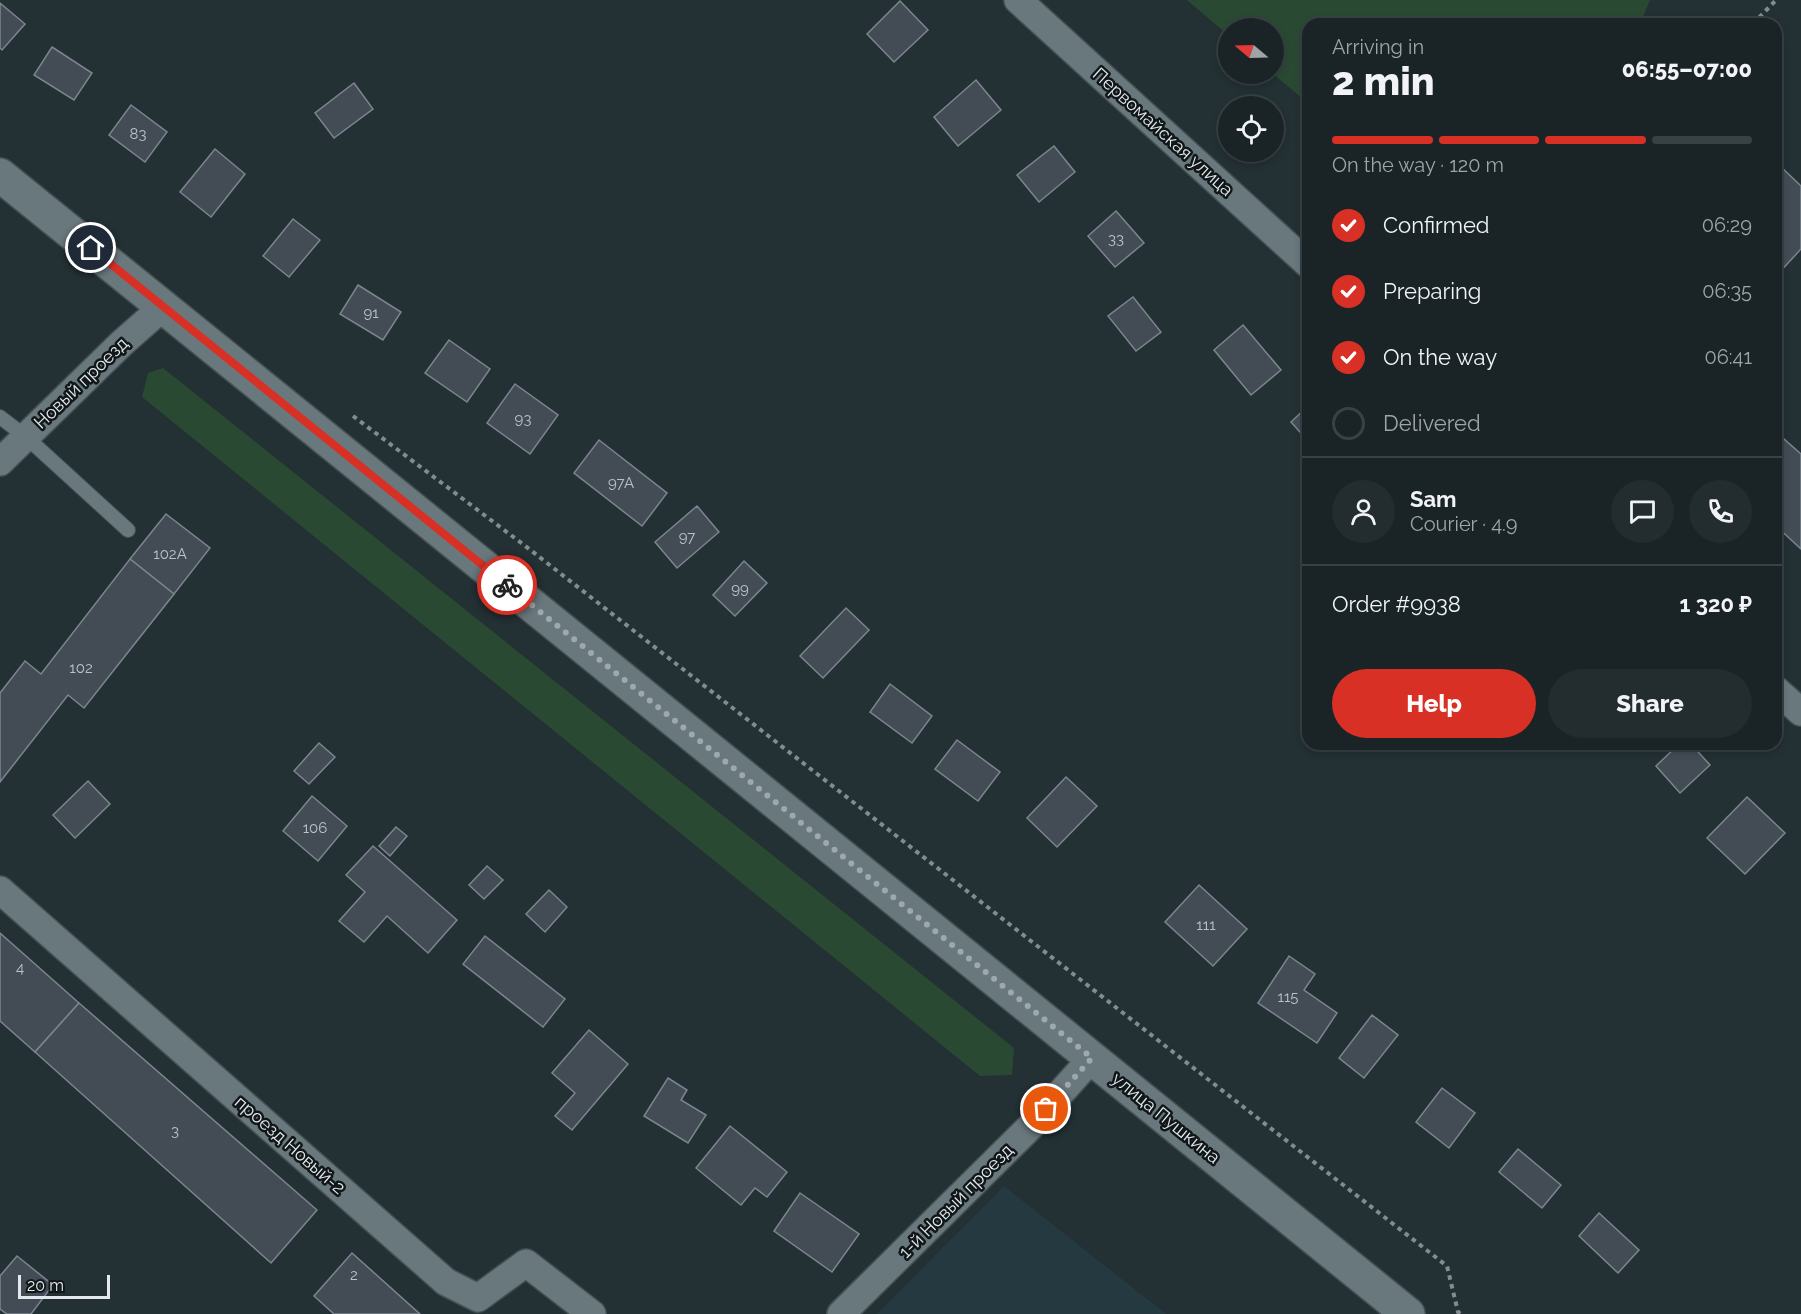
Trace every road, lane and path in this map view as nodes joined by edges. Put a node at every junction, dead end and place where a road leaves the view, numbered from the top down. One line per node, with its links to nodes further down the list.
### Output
1 (1018, 0): 5 (street, Первомайская улица)
2 (1776, 0): 3 (path)
3 (1759, 18)
4 (0, 175): 6 (main road, улица Пушкина)
5 (1302, 259)
6 (163, 307): 9 (street, Новый проезд); 15 (main road, улица Пушкина)
7 (346, 411): 19 (path)
8 (0, 417): 9 (lane)
9 (25, 436): 10 (street, Новый проезд); 11 (lane)
10 (0, 462)
11 (128, 530)
12 (1782, 695): 13 (street)
13 (1801, 712)
14 (0, 890): 16 (street, проезд Новый-2)
15 (1092, 1058): 17 (street, 1-й Новый проезд); 18 (main road, улица Пушкина)
16 (592, 1314)
17 (842, 1314)
18 (1408, 1314)
19 (1461, 1314)

